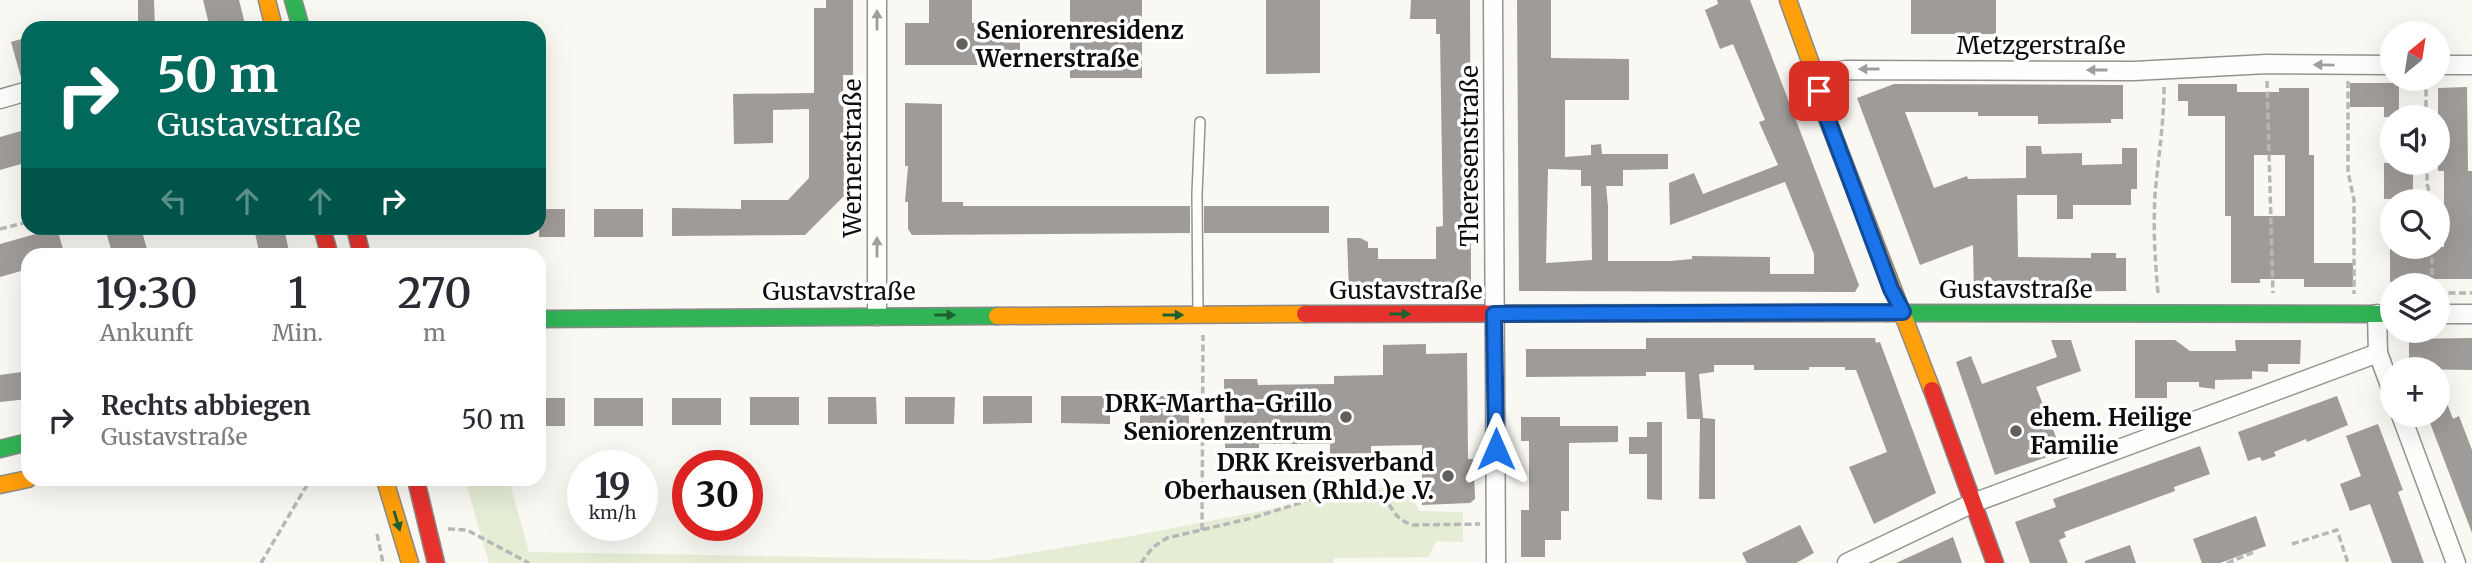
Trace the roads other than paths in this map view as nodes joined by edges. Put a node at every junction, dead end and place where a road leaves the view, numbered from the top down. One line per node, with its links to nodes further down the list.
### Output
1 (267, 0): 6 (street)
2 (293, 0): 7 (street)
3 (877, 0): 21 (street, Wernerstraße, one-way to 3)
4 (1493, 0): 16 (street, Theresenstraße)
5 (1788, 0): 11 (street)
6 (272, 21)
7 (299, 21)
8 (2380, 65): 11 (street, Metzgerstraße, one-way to 11)
9 (2450, 65): 10 (street)
10 (2472, 65)
11 (1815, 75): 15 (street)
12 (21, 93): 13 (street)
13 (0, 99)
14 (1200, 122): 20 (lane)
15 (1903, 312): 16 (street, Gustavstraße); 17 (street, Gustavstraße); 33 (street)
16 (1494, 314): 20 (street, Gustavstraße, one-way to 16); 36 (street, Theresenstraße)
17 (2380, 314)
18 (2450, 314): 19 (street)
19 (2472, 314)
20 (1202, 315): 21 (street, Gustavstraße, one-way to 20)
21 (877, 316): 22 (street, Gustavstraße)
22 (546, 319)
23 (2380, 342): 24 (street)
24 (2378, 353): 25 (street); 33 (street)
25 (2380, 358)
26 (2405, 427): 39 (street)
27 (21, 444): 28 (street)
28 (0, 449)
29 (21, 480): 30 (street)
30 (0, 485)
31 (387, 486): 34 (street, one-way to 34)
32 (418, 486): 35 (street)
33 (1973, 503): 37 (street); 38 (street)
34 (410, 563)
35 (436, 563)
36 (1496, 563)
37 (1847, 563)
38 (1995, 563)
39 (2456, 563)

